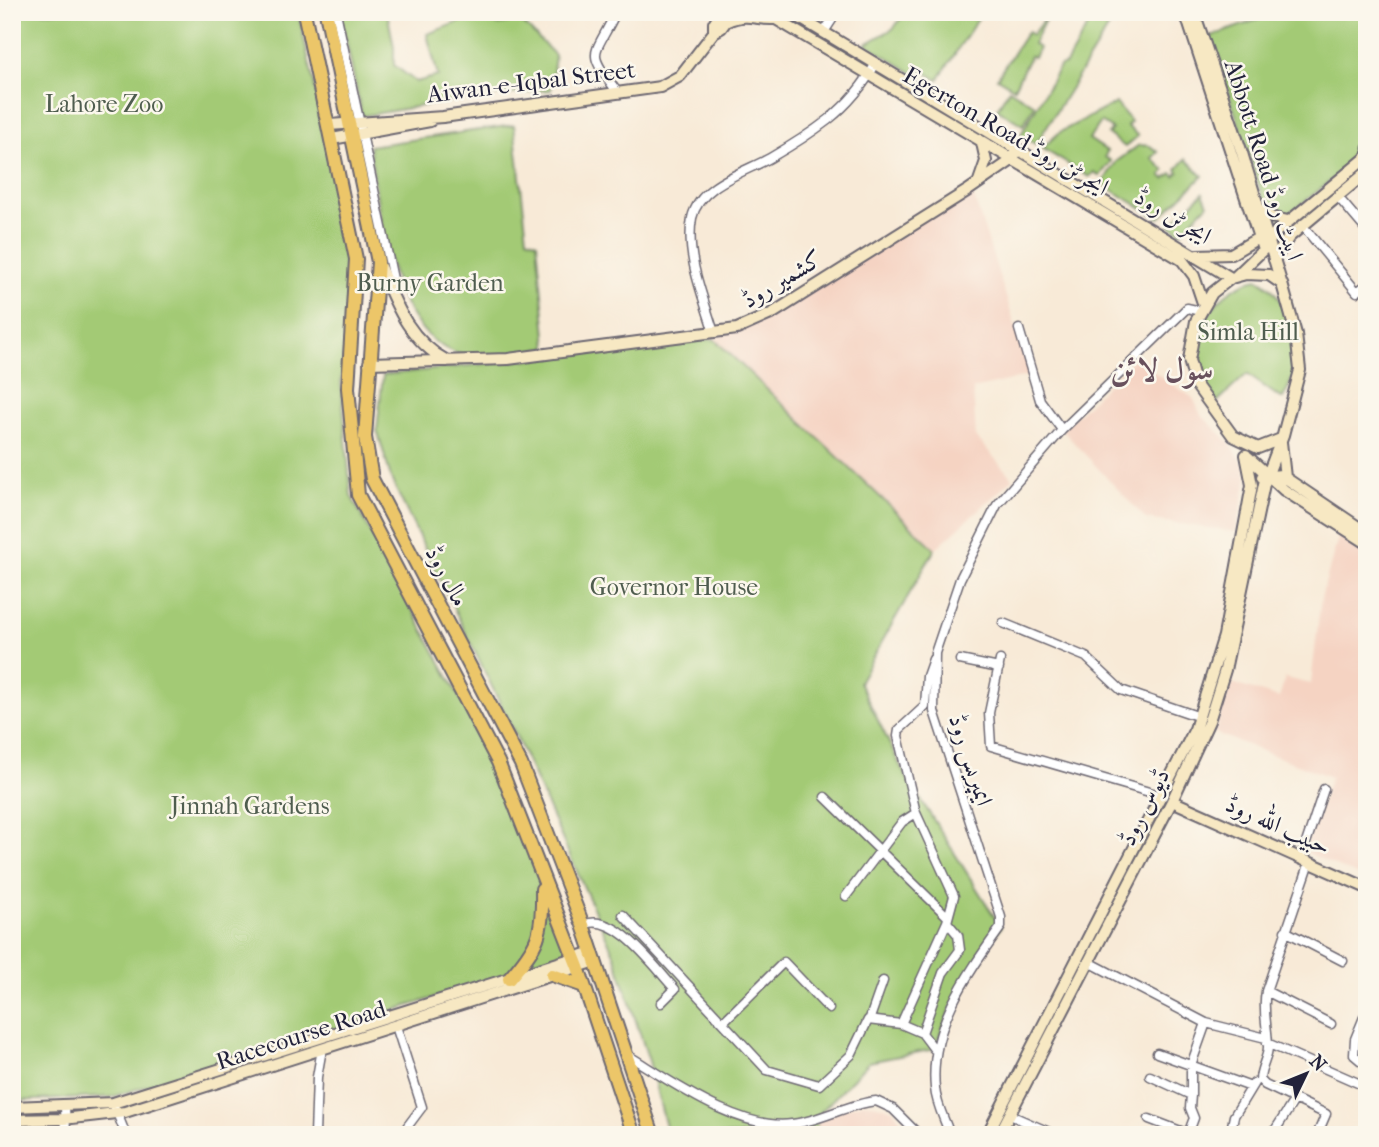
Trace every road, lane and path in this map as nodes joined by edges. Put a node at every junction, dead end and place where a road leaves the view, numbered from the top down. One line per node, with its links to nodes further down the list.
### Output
1 (304, 12): 18 (main road, مال روڈ)
2 (326, 12): 17 (main road, مال روڈ)
3 (336, 12): 17 (street)
4 (616, 12): 15 (street)
5 (790, 12): 11 (main road, Egerton Road ایجرٹن روڈ)
6 (837, 12): 11 (street)
7 (1185, 12): 12 (main road, Abbott Road ایبٹ روڈ)
8 (1194, 12): 12 (main road, Abbott Road ایبٹ روڈ)
9 (727, 15): 10 (main road); 15 (main road, Aiwan-e-Iqbal Street)
10 (769, 15): 14 (main road, Egerton Road ایجرٹن روڈ)
11 (824, 32): 13 (main road, Egerton Road ایجرٹن روڈ)
12 (1198, 38): 28 (main road, Abbott Road ایبٹ روڈ); 32 (main road, Abbott Road ایبٹ روڈ)
13 (876, 63): 14 (street); 22 (main road, Egerton Road ایجرٹن روڈ)
14 (869, 75): 21 (main road, Egerton Road ایجرٹن روڈ); 42 (street)
15 (618, 93): 16 (main road, Aiwan-e-Iqbal Street)
16 (443, 117): 17 (main road, Aiwan-e-Iqbal Street); 19 (main road)
17 (354, 123): 18 (main road, Aiwan-e-Iqbal Street); 19 (main road, مال روڈ)
18 (328, 125): 20 (main road, مال روڈ)
19 (356, 136): 20 (main road); 35 (main road, مال روڈ); 39 (street)
20 (332, 139): 64 (main road, مال روڈ)
21 (982, 143): 24 (main road, Egerton Road ایجرٹن روڈ); 26 (main road)
22 (1018, 149): 24 (main road, کشمیر روڈ); 33 (main road, ایجرٹن روڈ)
23 (1367, 158): 29 (main road)
24 (1012, 160): 26 (main road, کشمیر روڈ); 40 (main road, Egerton Road ایجرٹن روڈ)
25 (1367, 172): 27 (main road)
26 (978, 183): 42 (main road, کشمیر روڈ)
27 (1338, 197): 30 (main road); 31 (street)
28 (1259, 208): 29 (main road); 32 (main road, Abbott Road ایبٹ روڈ)
29 (1288, 221): 32 (main road)
30 (1303, 226): 34 (main road); 38 (street)
31 (1367, 231)
32 (1265, 237): 33 (main road); 34 (main road, Abbott Road ایبٹ روڈ); 36 (main road)
33 (1197, 255): 36 (main road, ایجرٹن روڈ)
34 (1274, 260): 37 (main road, Abbott Road ایبٹ روڈ)
35 (378, 262): 39 (main road); 44 (main road, مال روڈ)
36 (1233, 277): 37 (main road); 40 (main road)
37 (1281, 282): 47 (main road)
38 (1367, 284)
39 (389, 288): 43 (main road)
40 (1203, 308): 45 (street, ایمپریس روڈ); 46 (main road)
41 (1019, 329): 45 (street)
42 (714, 333): 43 (main road, کشمیر روڈ)
43 (449, 362): 44 (main road, کشمیر روڈ)
44 (369, 363): 69 (main road, مال روڈ)
45 (1062, 430): 55 (street, ایمپریس روڈ)
46 (1233, 436): 47 (main road); 48 (main road)
47 (1281, 439): 49 (main road, ڈیوس روڈ); 50 (main road)
48 (1246, 454): 49 (main road); 51 (main road, ڈیوس روڈ)
49 (1266, 476): 50 (main road); 51 (main road); 53 (main road); 60 (main road, ڈیوس روڈ)
50 (1285, 477): 52 (main road)
51 (1252, 485): 57 (main road, ڈیوس روڈ)
52 (1367, 533)
53 (1367, 543)
54 (1003, 623): 57 (street)
55 (935, 653): 61 (street); 92 (street, ایمپریس روڈ)
56 (960, 660): 60 (street)
57 (1200, 717): 60 (main road, ڈیوس روڈ)
58 (1324, 789): 63 (street)
59 (825, 797): 62 (street)
60 (1167, 799): 63 (main road, حبیب اللہ روڈ); 73 (main road, ڈیوس روڈ); 119 (main road, ڈیوس روڈ)
61 (916, 813): 62 (street); 68 (street)
62 (881, 850): 66 (street); 68 (street)
63 (1306, 860): 65 (main road, حبیب اللہ روڈ); 70 (street)
64 (541, 876): 74 (main road, مال روڈ); 76 (main road)
65 (1367, 888)
66 (846, 896)
67 (624, 915): 84 (street)
68 (948, 919): 86 (street); 89 (street)
69 (583, 925): 71 (main road, مال روڈ); 80 (street)
70 (1285, 931): 72 (street); 79 (street)
71 (595, 956): 74 (main road, Racecourse Road); 94 (main road, مال روڈ)
72 (1343, 961)
73 (1089, 962): 85 (street); 106 (main road, ڈیوس روڈ)
74 (576, 963): 75 (main road, Racecourse Road); 76 (main road, Racecourse Road); 78 (main road, مال روڈ)
75 (551, 975): 78 (main road); 88 (main road, Racecourse Road)
76 (509, 979): 105 (main road, Racecourse Road)
77 (883, 981): 83 (street)
78 (584, 986): 115 (main road, مال روڈ)
79 (1266, 992): 87 (street); 90 (street)
80 (662, 1003)
81 (829, 1009): 84 (street)
82 (1367, 1010): 96 (street)
83 (870, 1018): 84 (street); 86 (street)
84 (724, 1021)
85 (1206, 1023): 90 (street); 95 (street)
86 (901, 1024): 89 (street)
87 (1331, 1024)
88 (396, 1026): 91 (main road, Racecourse Road); 110 (street)
89 (922, 1033): 92 (street)
90 (1266, 1040): 98 (street); 100 (street)
91 (322, 1049): 105 (main road, Racecourse Road); 114 (street)
92 (934, 1049): 118 (street, ایمپریس روڈ)
93 (1157, 1053): 95 (street)
94 (629, 1056): 116 (main road, مال روڈ); 117 (street)
95 (1191, 1065): 99 (street); 101 (street)
96 (1367, 1066)
97 (1150, 1076): 101 (street)
98 (1260, 1080): 99 (street); 102 (street)
99 (1251, 1087): 122 (street)
100 (1367, 1087)
101 (1191, 1095): 111 (street)
102 (1295, 1099): 123 (street); 124 (street)
103 (65, 1105): 104 (main road, Racecourse Road); 105 (main road, Racecourse Road); 107 (street)
104 (12, 1107)
105 (115, 1108): 107 (main road, Racecourse Road); 113 (street)
106 (1010, 1115): 120 (main road, ڈیوس روڈ); 121 (street)
107 (64, 1119): 109 (main road, Racecourse Road); 112 (street)
108 (1149, 1119): 111 (street)
109 (12, 1120)
110 (407, 1127)
111 (1189, 1134)
112 (66, 1135)
113 (126, 1135)
114 (315, 1135)
115 (634, 1135)
116 (653, 1135)
117 (919, 1135)
118 (950, 1135)
119 (987, 1135)
120 (999, 1135)
121 (1056, 1135)
122 (1230, 1135)
123 (1272, 1135)
124 (1317, 1135)

